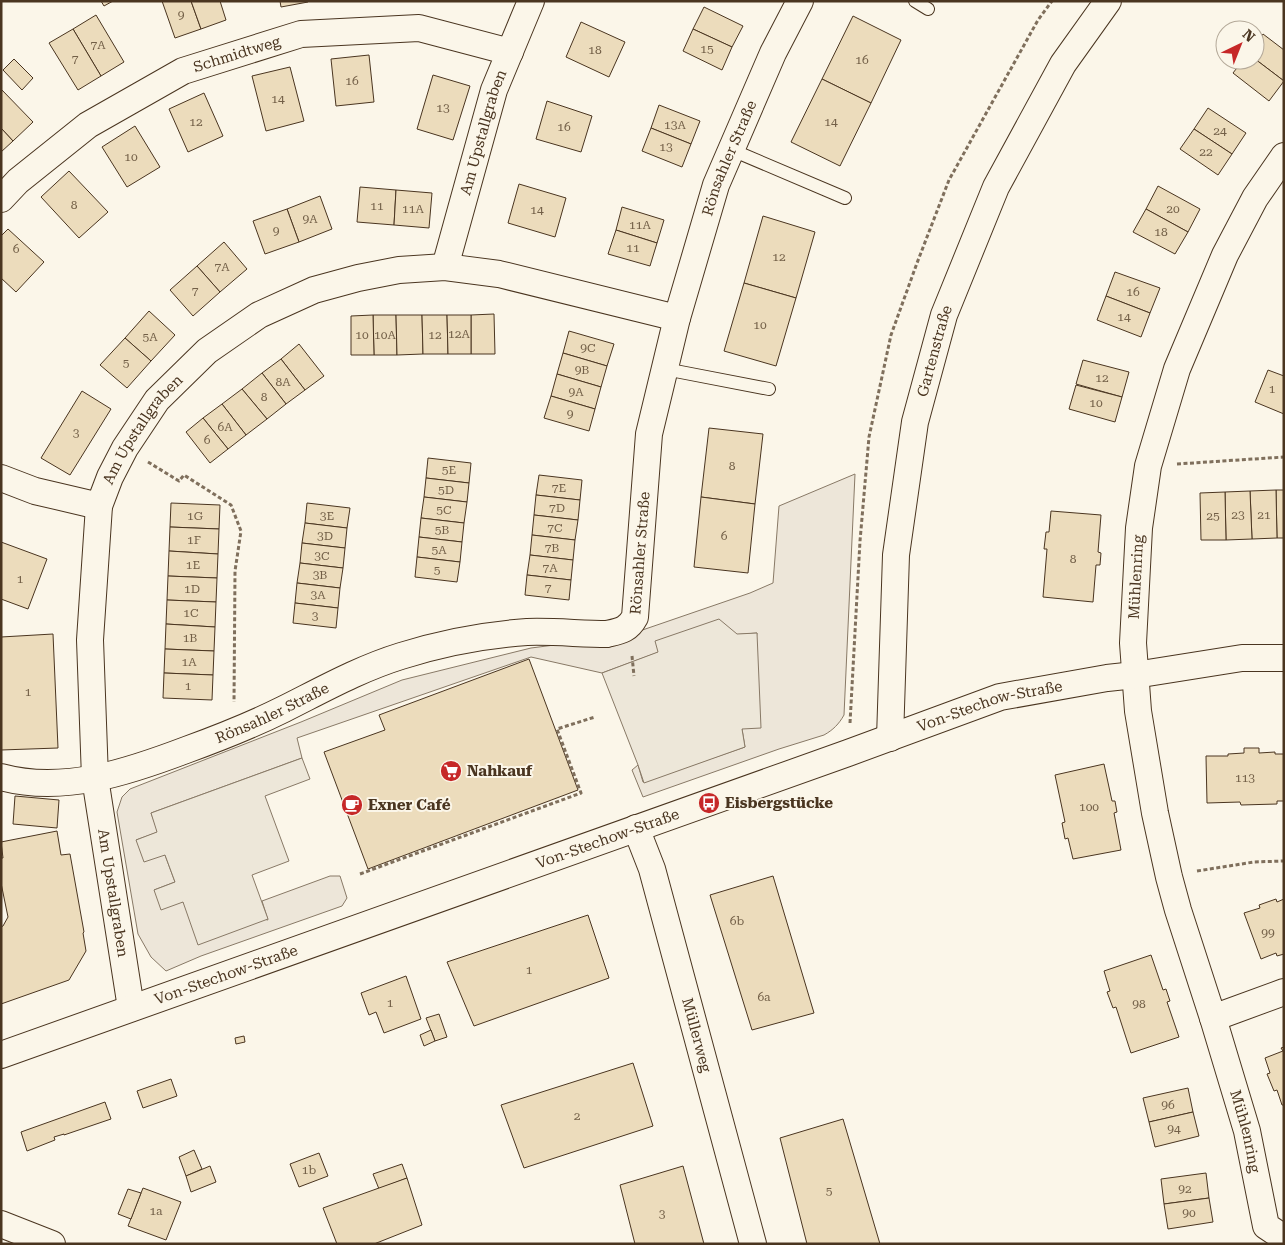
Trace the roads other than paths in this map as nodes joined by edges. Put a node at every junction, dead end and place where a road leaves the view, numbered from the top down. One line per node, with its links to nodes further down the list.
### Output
1 (531, 1): 6 (street, Am Upstallgraben)
2 (800, 1): 7 (street, Rönsahler Straße)
3 (916, 1): 5 (lane)
4 (1108, 1): 19 (street, Gartenstraße)
5 (928, 9)
6 (510, 52): 10 (street, Schmidtweg); 11 (street, Am Upstallgraben)
7 (732, 150): 9 (lane); 12 (street, Rönsahler Straße)
8 (1284, 156): 18 (street, Mühlenring)
9 (845, 198)
10 (1, 199)
11 (445, 267): 12 (street, Am Upstallgraben); 16 (street, Am Upstallgraben)
12 (677, 318): 13 (street, Rönsahler Straße)
13 (665, 369): 14 (lane); 21 (street, Rönsahler Straße)
14 (769, 388)
15 (1, 478): 16 (street)
16 (100, 506): 21 (street, Am Upstallgraben)
17 (1284, 658): 18 (street, Von-Stechow-Straße)
18 (1134, 675): 19 (street, Von-Stechow-Straße); 25 (street, Mühlenring)
19 (890, 738): 22 (street, Von-Stechow-Straße)
20 (1, 778): 21 (street)
21 (95, 778): 24 (street, Am Upstallgraben)
22 (636, 828): 24 (street, Von-Stechow-Straße); 30 (street, Müllerweg)
23 (1284, 992): 25 (street)
24 (131, 1008): 26 (street, Von-Stechow-Straße)
25 (1213, 1018): 28 (street, Mühlenring)
26 (1, 1055)
27 (1, 1224): 29 (street)
28 (1284, 1238)
29 (52, 1244)
30 (753, 1244)

